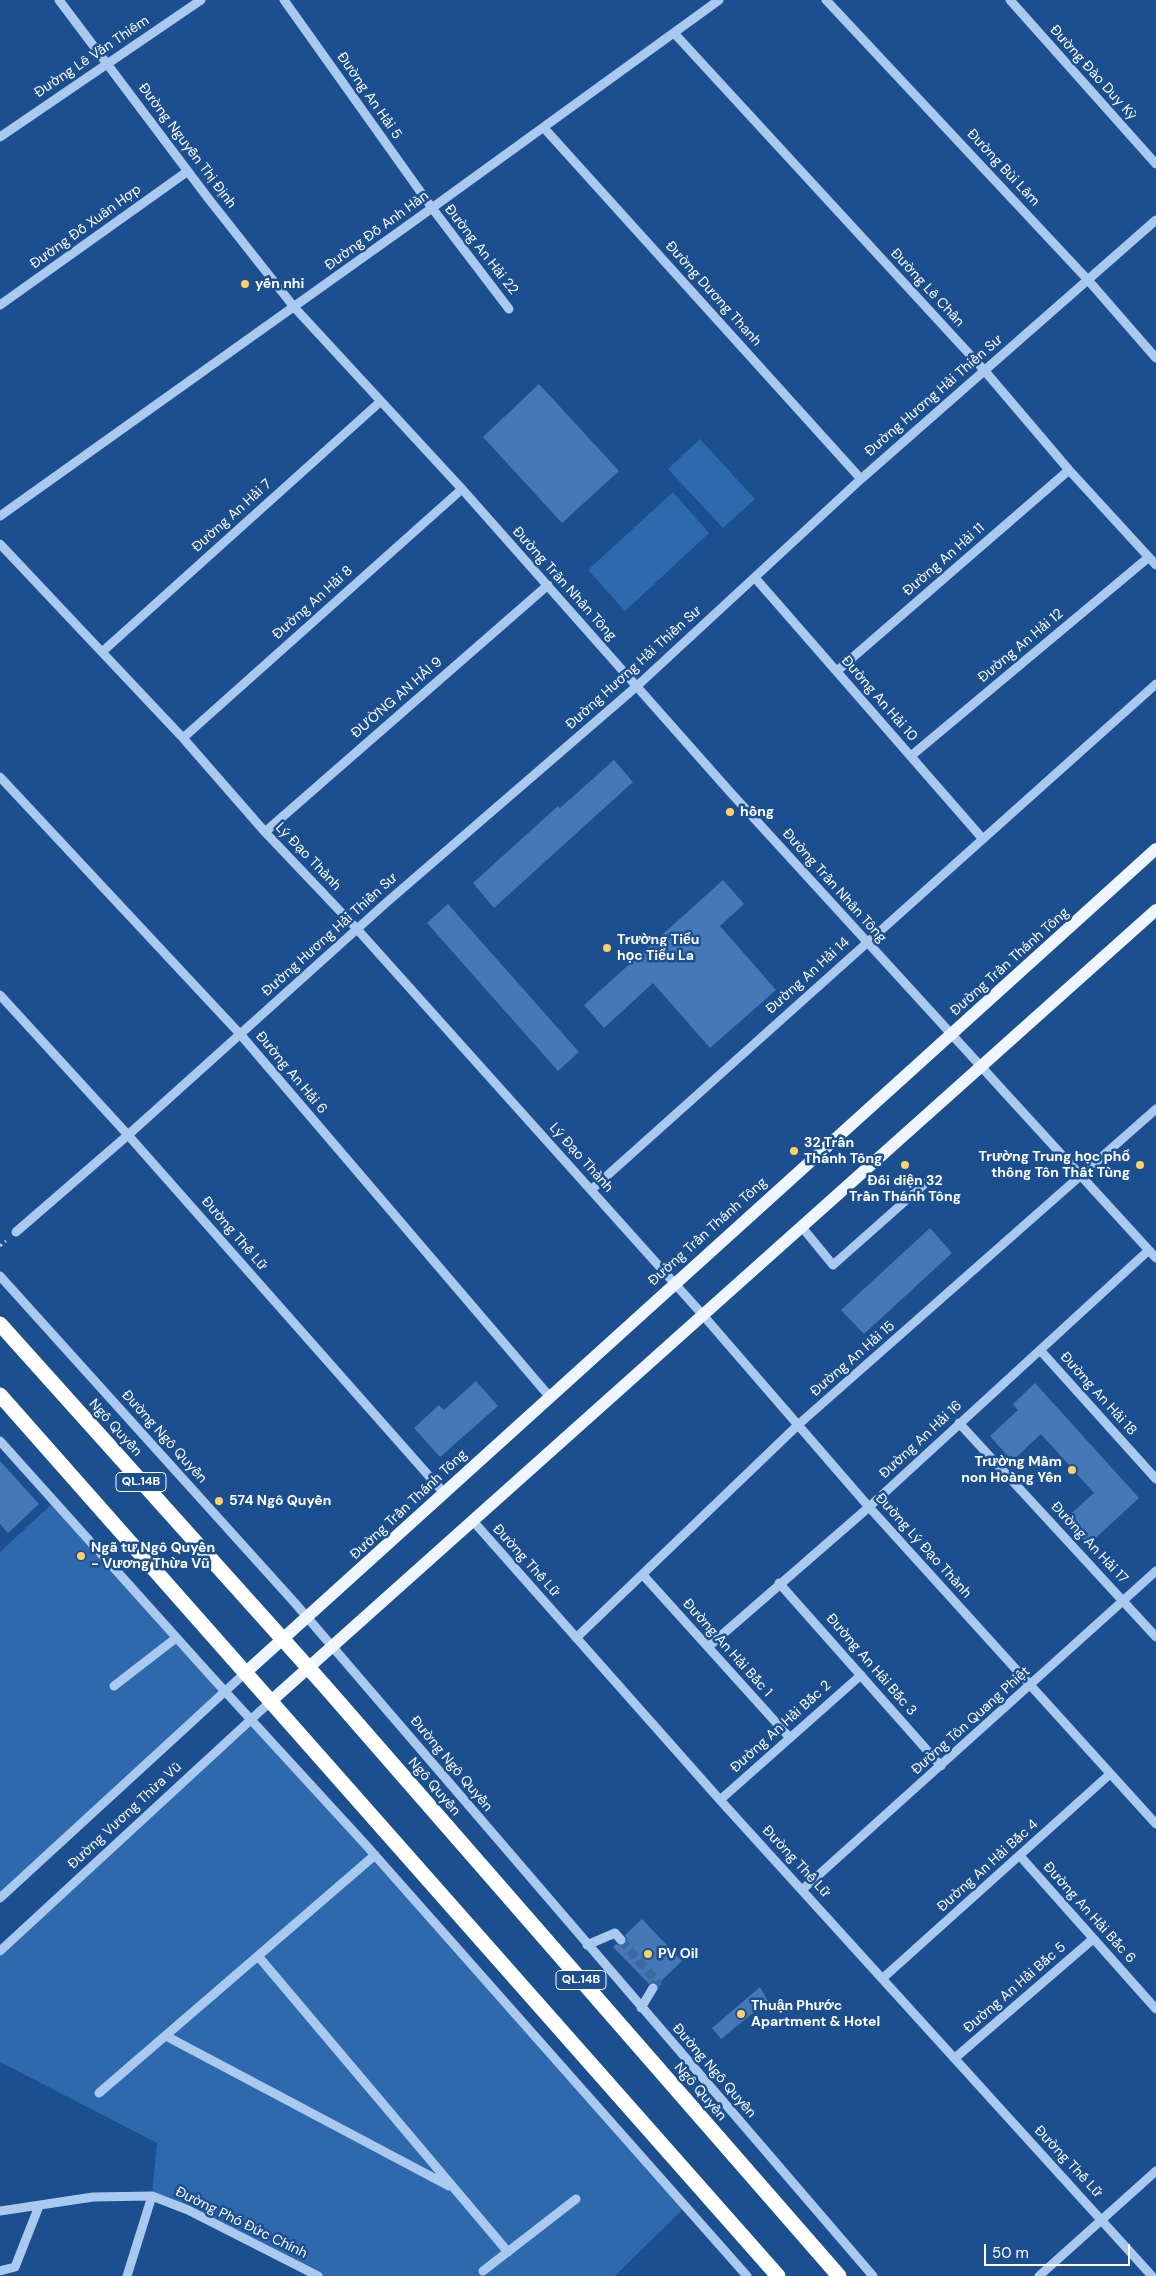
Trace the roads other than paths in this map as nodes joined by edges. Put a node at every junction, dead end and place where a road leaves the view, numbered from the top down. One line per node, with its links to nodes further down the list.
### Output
1 (58, 0): 8 (street, Đường Nguyễn Thị Định)
2 (201, 0): 8 (street, Đường Lê Văn Thiêm)
3 (284, 0): 13 (street, Đường An Hải 5)
4 (719, 0): 7 (street, Đường Đỗ Anh Hàn)
5 (826, 0): 15 (street, Đường Bùi Lâm)
6 (1010, 0): 11 (street, Đường Đào Duy Kỳ)
7 (674, 33): 9 (street, Đường Đỗ Anh Hàn); 20 (street, Đường Lê Chân)
8 (107, 62): 10 (street, Đường Lê Văn Thiêm); 12 (street, Đường Nguyễn Thị Định)
9 (544, 128): 13 (street, Đường Đỗ Anh Hàn); 23 (street, Đường Dương Thanh)
10 (0, 137)
11 (1156, 164)
12 (188, 171): 16 (street, Đường Đỗ Xuân Hợp); 17 (street, Đường Nguyễn Thị Định)
13 (432, 208): 17 (street, Đường Đỗ Anh Hàn); 18 (street, Đường An Hải 22)
14 (1156, 220): 15 (street, Đường Hương Hải Thiền Sư)
15 (1088, 280): 19 (street, Đường Bùi Lâm); 20 (street, Đường Hương Hải Thiền Sư)
16 (0, 305)
17 (294, 307): 21 (street, Đường Trần Nhân Tông); 25 (street, Đường Đỗ Anh Hàn)
18 (509, 309)
19 (1156, 358)
20 (984, 370): 22 (street, Đường Lê Chân); 23 (street, Đường Hương Hải Thiền Sư)
21 (381, 401): 24 (street, Đường Trần Nhân Tông); 31 (street, Đường An Hải 7)
22 (1069, 470): 27 (street, Đường Lê Chân); 32 (street, Đường An Hải 11)
23 (861, 479): 29 (street, Đường Hương Hải Thiền Sư)
24 (462, 489): 30 (street, Đường Trần Nhân Tông); 35 (street, Đường An Hải 8)
25 (0, 516)
26 (0, 544): 31 (street, Lý Đạo Thành)
27 (1149, 557): 28 (street, Đường Lê Chân); 36 (street, Đường An Hải 12)
28 (1156, 565)
29 (756, 579): 32 (street, Đường An Hải 10); 34 (street, Đường Hương Hải Thiền Sư)
30 (548, 585): 34 (street, Đường Trần Nhân Tông); 38 (street, ĐƯỜNG AN HẢl 9)
31 (102, 652): 35 (street, Lý Đạo Thành)
32 (837, 672): 36 (street, Đường An Hải 10)
33 (1156, 684): 39 (street, Đường An Hải 14)
34 (637, 686): 42 (street, Đường Hương Hải Thiền Sư); 43 (street, Đường Trần Nhân Tông)
35 (183, 738): 38 (street, Lý Đạo Thành)
36 (911, 756): 39 (street, Đường An Hải 10)
37 (0, 778): 45 (street, Đường An Hải 6)
38 (265, 832): 42 (street, Lý Đạo Thành)
39 (982, 838): 43 (street, Đường An Hải 14)
40 (1156, 849): 46 (main road, Đường Trần Thánh Tông)
41 (1156, 910): 47 (main road)
42 (357, 929): 45 (street, Đường Hương Hải Thiền Sư); 52 (street, Lý Đạo Thành)
43 (867, 942): 46 (street, Đường Trần Nhân Tông); 52 (street, Đường An Hải 14)
44 (0, 995): 49 (street, Đường Thế Lữ)
45 (240, 1034): 49 (street, Đường Hương Hải Thiền Sư); 63 (street, Đường An Hải 6)
46 (952, 1035): 47 (street, Đường Trần Nhân Tông); 58 (main road, Đường Trần Thánh Tông)
47 (981, 1066): 50 (street, Đường Trần Nhân Tông); 53 (main road)
48 (1156, 1109): 50 (street, Đường An Hải 15)
49 (128, 1135): 54 (street, Đường Hương Hải Thiền Sư); 68 (street, Đường Thế Lữ)
50 (1082, 1176): 55 (street, Đường Trần Nhân Tông); 65 (street, Đường An Hải 15)
51 (929, 1180): 53 (street)
52 (591, 1190): 58 (street, Lý Đạo Thành)
53 (801, 1226): 59 (main road)
54 (16, 1232)
55 (1149, 1250): 56 (street, Đường Trần Nhân Tông); 61 (street, Đường An Hải 16)
56 (1156, 1258)
57 (0, 1276): 75 (street, Đường Ngô Quyền)
58 (673, 1283): 59 (street, Đường Lý Đạo Thành); 63 (main road, Đường Trần Thánh Tông)
59 (702, 1314): 65 (street, Đường Lý Đạo Thành); 70 (main road)
60 (0, 1324): 79 (highway, Ngô Quyền / QL.14B)
61 (1040, 1350): 64 (street, Đường An Hải 16); 67 (street, Đường An Hải 18)
62 (0, 1395): 83 (highway)
63 (549, 1396): 68 (main road, Đường Trần Thánh Tông)
64 (960, 1423): 69 (street, Đường An Hải 16); 74 (street, Đường An Hải 17)
65 (800, 1424): 69 (street, Đường Lý Đạo Thành); 72 (street, Đường An Hải 15)
66 (0, 1441): 76 (street)
67 (1156, 1479)
68 (444, 1493): 75 (main road, Đường Trần Thánh Tông)
69 (869, 1507): 73 (street, Đường An Hải 16); 85 (street, Đường Lý Đạo Thành)
70 (473, 1521): 77 (street, Đường Thế Lữ); 80 (main road)
71 (1156, 1571): 74 (street, Đường Tôn Quang Phiệt)
72 (643, 1575): 77 (street, Đường An Hải 15); 81 (street, Đường An Hải Bắc 1)
73 (779, 1583): 81 (street, Đường An Hải 16); 84 (street, Đường An Hải Bắc 3)
74 (1123, 1601): 78 (street, Đường An Hải 17); 85 (street, Đường Tôn Quang Phiệt)
75 (308, 1618): 79 (main road, Đường Trần Thánh Tông); 80 (street, Đường Ngô Quyền)
76 (176, 1638): 86 (street); 87 (street)
77 (576, 1638): 93 (street, Đường Thế Lữ)
78 (1156, 1638)
79 (282, 1640): 82 (highway, Ngô Quyền / QL.14B); 83 (main road, Đường Trần Thánh Tông)
80 (333, 1647): 82 (main road); 101 (street, Đường Ngô Quyền)
81 (708, 1647): 90 (street, Đường An Hải Bắc 1)
82 (309, 1669): 88 (main road); 125 (highway, Ngô Quyền / QL.14B)
83 (245, 1673): 87 (street, Đường Vương Thừa Vũ); 88 (highway)
84 (861, 1674): 90 (street, Đường An Hải Bắc 2); 91 (street, Đường An Hải Bắc 3)
85 (1031, 1684): 91 (street, Đường Tôn Quang Phiệt); 92 (street, Đường Lý Đạo Thành)
86 (114, 1686)
87 (224, 1691): 89 (street); 98 (street, Đường Vương Thừa Vũ)
88 (270, 1702): 89 (street, Đường Vương Thừa Vũ); 124 (highway)
89 (250, 1719): 95 (street); 102 (street, Đường Vương Thừa Vũ)
90 (790, 1738): 93 (street, Đường An Hải Bắc 2)
91 (941, 1766): 97 (street, Đường Tôn Quang Phiệt)
92 (1110, 1774): 94 (street, Đường Lý Đạo Thành); 96 (street, Đường An Hải Bắc 4)
93 (720, 1800): 97 (street, Đường Thế Lữ)
94 (1156, 1824)
95 (375, 1855): 103 (street); 123 (street)
96 (1020, 1856): 99 (street, Đường An Hải Bắc 6); 104 (street, Đường An Hải Bắc 4)
97 (803, 1889): 104 (street, Đường Thế Lữ)
98 (0, 1898)
99 (1093, 1939): 107 (street, Đường An Hải Bắc 6); 109 (street, Đường An Hải Bắc 5)
100 (621, 1940): 101 (street)
101 (586, 1944): 106 (street, Đường Ngô Quyền)
102 (0, 1951)
103 (258, 1956): 108 (street); 112 (street)
104 (883, 1978): 109 (street, Đường Thế Lữ)
105 (653, 1988): 106 (street)
106 (641, 2008): 126 (street, Đường Ngô Quyền)
107 (1156, 2010)
108 (166, 2036): 110 (street); 112 (street)
109 (955, 2058): 117 (street, Đường Thế Lữ)
110 (100, 2093)
111 (1156, 2170): 117 (street)
112 (454, 2188): 118 (street)
113 (152, 2196): 115 (street, Đường Phó Đức Chính); 121 (street, Đường Phó Đức Chính); 122 (street, Đường Phó Đức Chính)
114 (576, 2199): 118 (street)
115 (39, 2206): 116 (street, Đường Phó Đức Chính); 119 (street)
116 (0, 2211)
117 (1102, 2219): 127 (street); 128 (street, Đường Thế Lữ)
118 (508, 2252): 120 (street)
119 (0, 2271)
120 (483, 2271)
121 (127, 2276)
122 (318, 2276)
123 (747, 2276)
124 (778, 2276)
125 (839, 2276)
126 (873, 2276)
127 (1039, 2276)
128 (1152, 2276)

